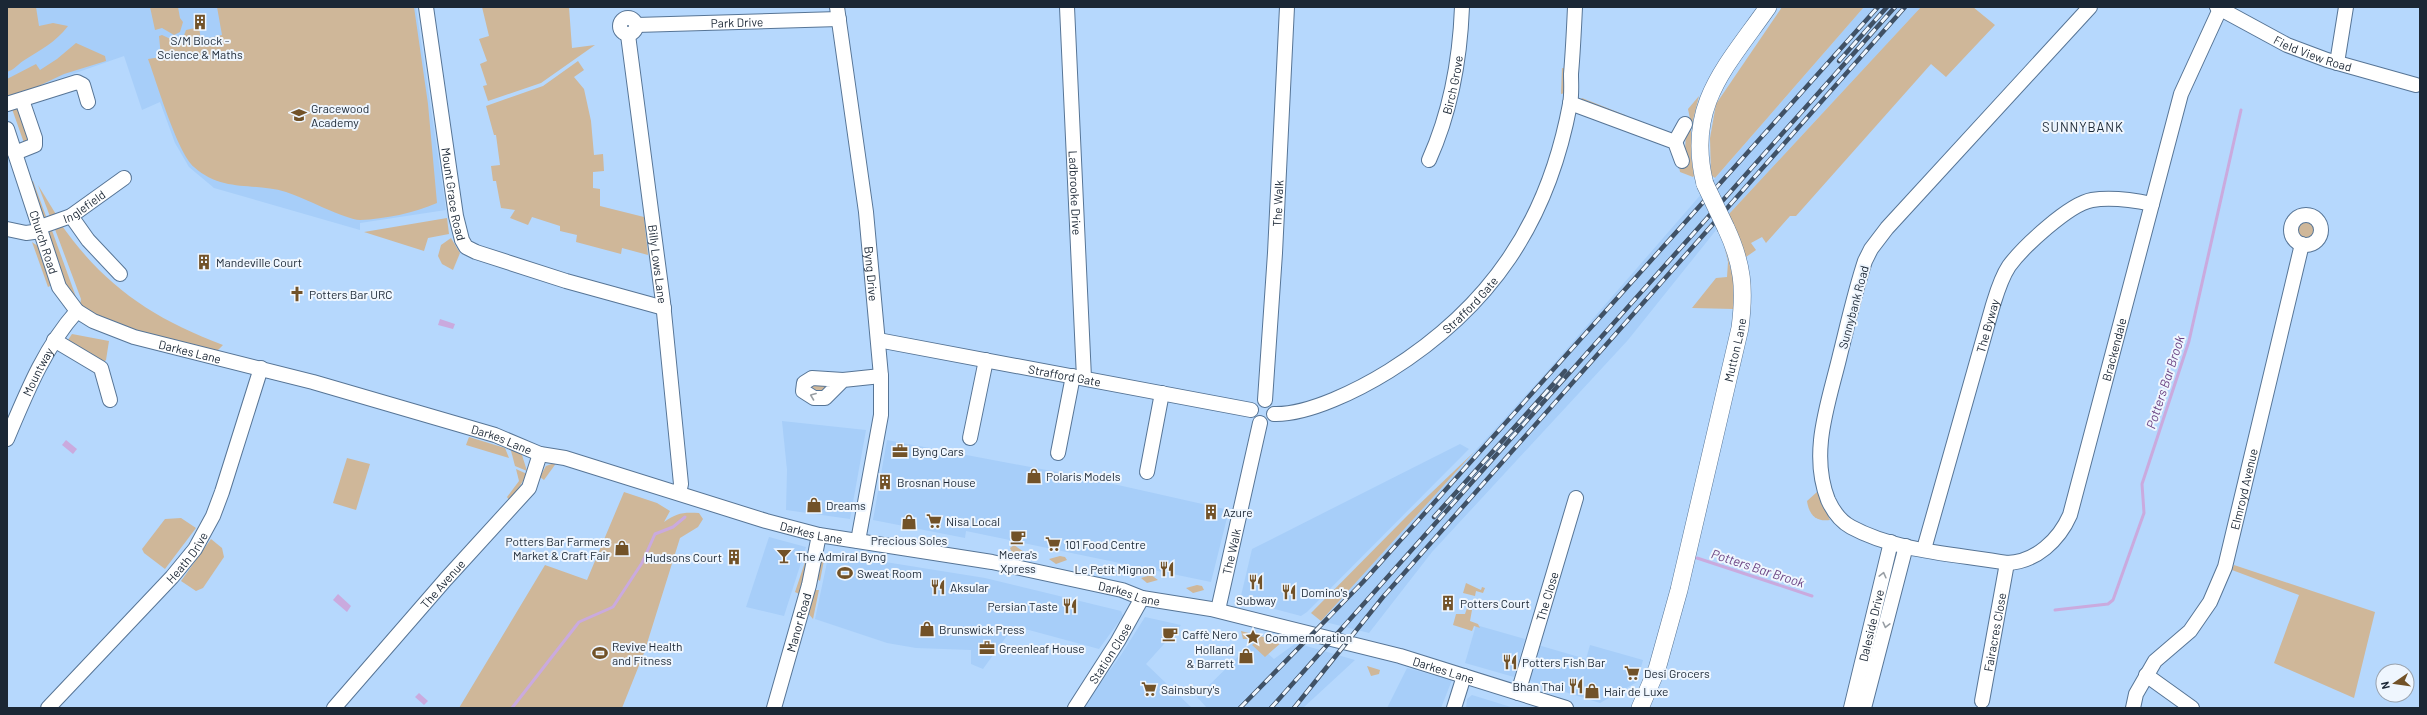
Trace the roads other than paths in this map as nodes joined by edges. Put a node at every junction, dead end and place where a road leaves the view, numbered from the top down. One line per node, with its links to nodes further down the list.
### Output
1 (426, 7): 31 (street, Mount Grace Road)
2 (1067, 7): 39 (street, Ladbrooke Drive)
3 (1287, 7): 43 (street, The Walk)
4 (1462, 7): 22 (street, Birch Grove)
5 (1575, 7): 16 (street, Strafford Gate)
6 (1768, 7): 72 (main road, Mutton Lane, bridge)
7 (2090, 7): 56 (street, Sunnybank Road)
8 (2346, 7): 12 (street)
9 (2219, 8): 12 (street, Field View Road); 25 (street, Brackendale)
10 (838, 13): 11 (street, Park Drive); 35 (street, Byng Drive)
11 (629, 21): 31 (street, Billy Lows Lane)
12 (2337, 63): 13 (street, Field View Road)
13 (2416, 85)
14 (22, 100): 15 (street); 17 (street); 21 (street)
15 (88, 102)
16 (1570, 103): 20 (street); 45 (street, Strafford Gate)
17 (7, 104)
18 (1685, 124): 20 (street)
19 (7, 129): 21 (street, Church Road)
20 (1676, 142): 23 (street)
21 (15, 153): 28 (street, Church Road)
22 (1429, 160)
23 (1682, 161)
24 (124, 178): 26 (street, Inglefield)
25 (2152, 204): 58 (street, The Byway); 59 (street, Brackendale)
26 (70, 216): 28 (street, Inglefield); 30 (street)
27 (7, 229): 28 (street, Inglefield)
28 (40, 229): 32 (street, Church Road)
29 (2302, 244): 62 (street, Elmroyd Avenue)
30 (120, 274)
31 (664, 308): 52 (street, Billy Lows Lane)
32 (77, 311): 33 (street, Church Road); 34 (street, Mountway)
33 (113, 330): 37 (street, Darkes Lane)
34 (54, 340): 42 (street); 48 (street, Mountway)
35 (878, 340): 36 (street, Strafford Gate); 38 (street, Byng Drive)
36 (986, 360): 39 (street, Strafford Gate); 47 (street)
37 (261, 368): 50 (street, Darkes Lane); 66 (street, Heath Drive)
38 (881, 376): 40 (street); 55 (street, Byng Drive)
39 (1079, 377): 41 (street, Strafford Gate); 49 (street, Ladbrooke Drive)
40 (843, 380)
41 (1162, 394): 44 (street, Strafford Gate); 51 (street)
42 (110, 400)
43 (1265, 400): 44 (street); 45 (street)
44 (1251, 410): 46 (street)
45 (1274, 414): 46 (street)
46 (1260, 423): 61 (street, The Walk)
47 (970, 438)
48 (7, 439)
49 (1058, 453)
50 (540, 454): 52 (street, Darkes Lane); 67 (street, The Avenue)
51 (1147, 472)
52 (678, 493): 54 (street, Darkes Lane)
53 (1576, 498): 64 (street, The Close)
54 (818, 535): 55 (street, Darkes Lane); 68 (street, Manor Road)
55 (858, 541): 60 (street, Darkes Lane)
56 (1891, 542): 57 (street, Sunnybank Road); 73 (street, Daleside Drive, one-way to 56)
57 (1906, 546): 58 (street, Brackendale); 74 (street, Daleside Drive, one-way to 74)
58 (1924, 549): 59 (street, Brackendale)
59 (2007, 563): 65 (street, Fairacres Close)
60 (1142, 598): 61 (street, Darkes Lane); 69 (street, Station Close)
61 (1218, 610): 63 (street, Darkes Lane)
62 (2146, 675): 75 (street, Elmroyd Avenue); 76 (street)
63 (1464, 676): 64 (street, Darkes Lane); 70 (street)
64 (1518, 693): 71 (street, Darkes Lane)
65 (1982, 701)
66 (48, 708)
67 (334, 708)
68 (774, 708)
69 (1075, 708)
70 (1454, 708)
71 (1566, 708)
72 (1640, 708)
73 (1851, 708)
74 (1864, 708)
75 (2133, 708)
76 (2192, 708)

